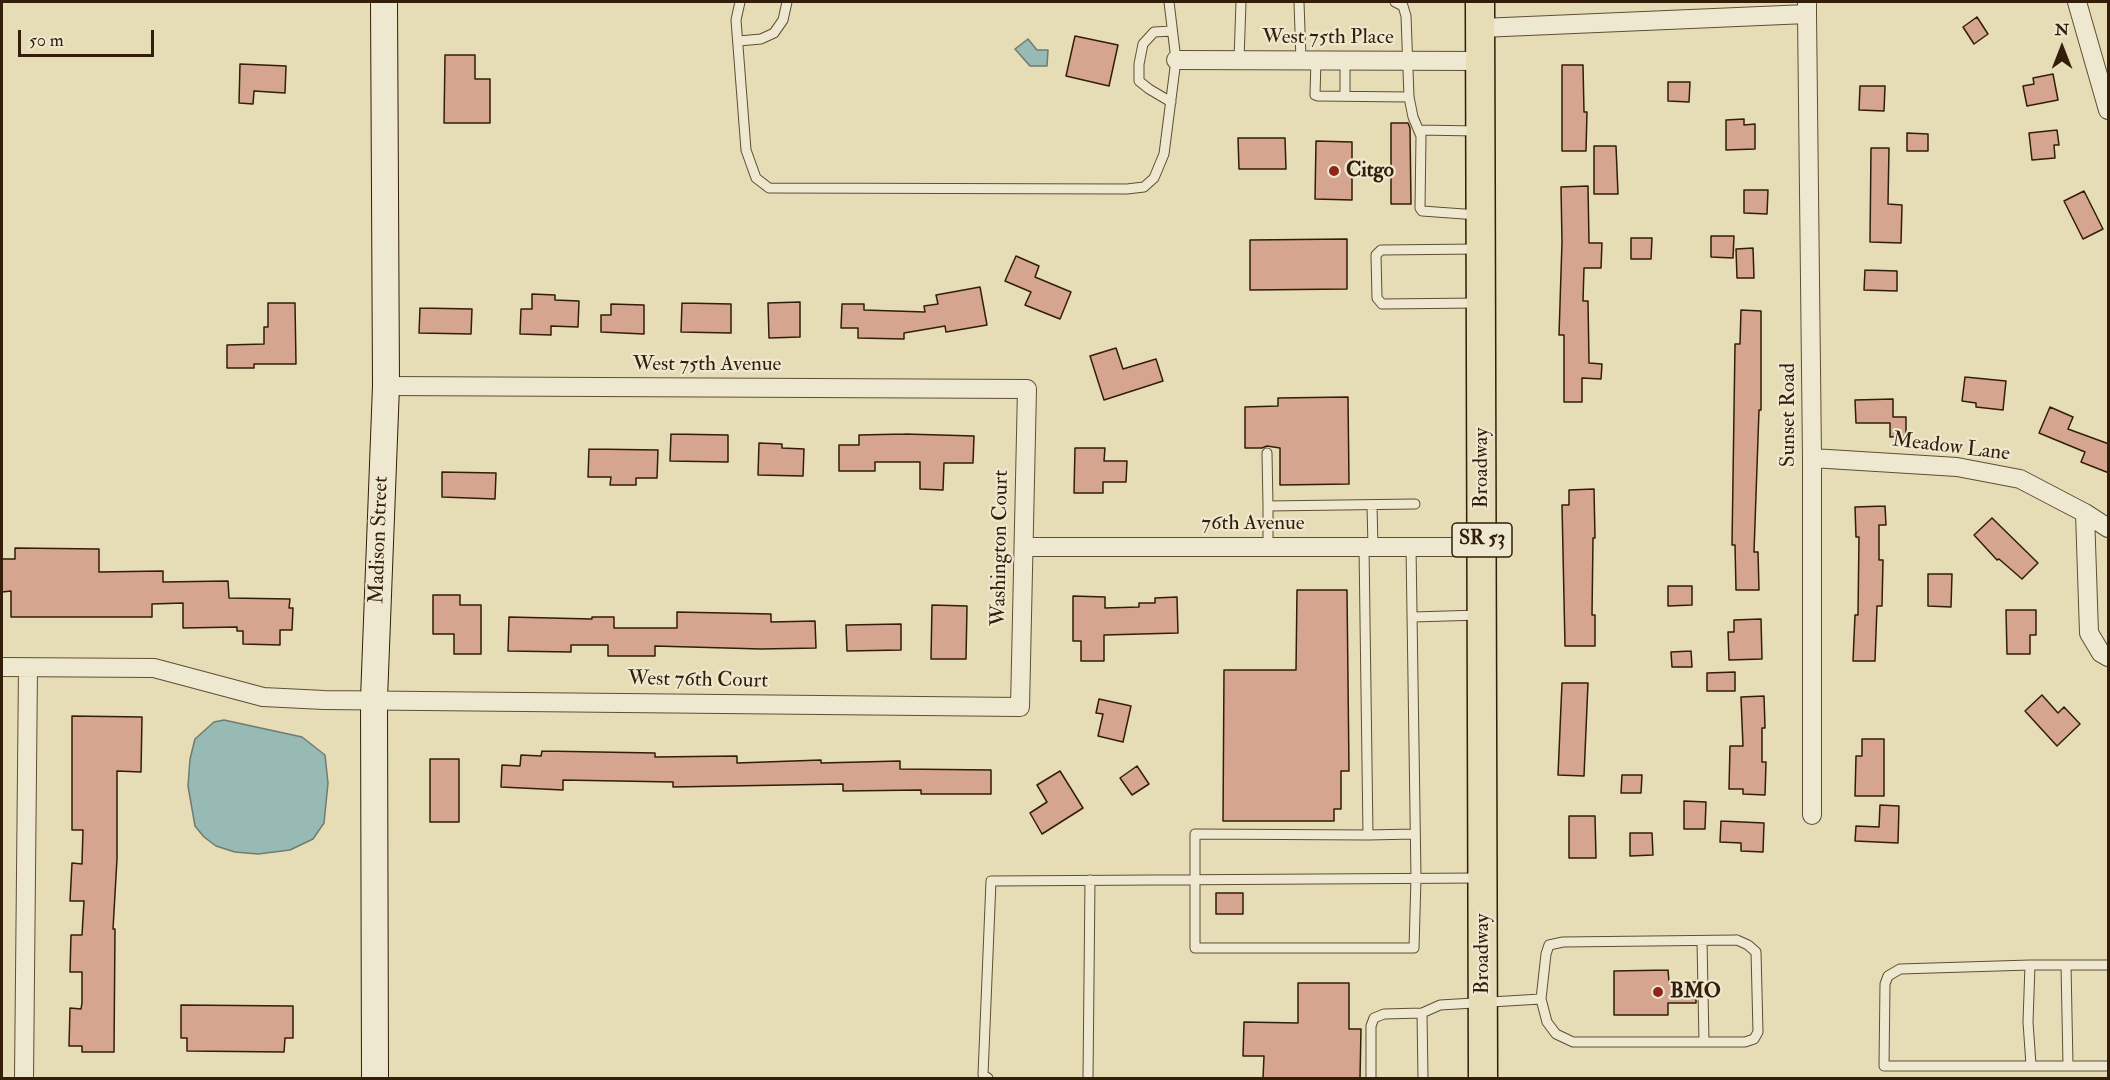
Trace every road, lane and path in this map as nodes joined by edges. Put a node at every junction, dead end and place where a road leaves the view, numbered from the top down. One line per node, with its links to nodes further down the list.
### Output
1 (384, 2): 28 (street, Madison Street)
2 (740, 2): 12 (lane)
3 (787, 2): 12 (lane)
4 (1169, 2): 11 (lane)
5 (1241, 2): 14 (lane)
6 (1299, 2): 15 (lane)
7 (1395, 2): 17 (lane)
8 (2077, 2): 22 (street)
9 (1807, 8): 10 (street); 31 (street, Sunset Road)
10 (1480, 15): 18 (main road, Broadway / SR 53)
11 (1172, 31): 13 (lane); 21 (lane)
12 (738, 40): 21 (lane)
13 (1176, 60): 14 (street, West 75th Place); 21 (lane)
14 (1239, 60): 15 (street, West 75th Place)
15 (1308, 60): 16 (street, West 75th Place); 19 (lane)
16 (1345, 60): 17 (street, West 75th Place); 19 (lane)
17 (1406, 60): 18 (street, West 75th Place); 20 (lane)
18 (1480, 61): 24 (main road, Broadway / SR 53)
19 (1344, 96): 20 (lane)
20 (1409, 97): 23 (lane)
21 (1171, 102)
22 (2109, 110)
23 (1419, 130): 24 (lane); 25 (lane)
24 (1481, 131): 25 (main road, Broadway / SR 53)
25 (1481, 215): 26 (main road, Broadway / SR 53)
26 (1481, 249): 27 (main road, Broadway / SR 53); 27 (lane)
27 (1481, 303): 41 (main road, Broadway / SR 53)
28 (386, 386): 29 (street, West 75th Avenue); 47 (street, Madison Street)
29 (1028, 389): 37 (street, Washington Court)
30 (1268, 453): 34 (lane)
31 (1812, 458): 35 (street, Meadow Lane); 49 (street, Sunset Road)
32 (1415, 504): 33 (lane)
33 (1372, 505): 34 (lane); 39 (lane)
34 (1268, 506): 38 (lane)
35 (2085, 513): 36 (street, Meadow Lane); 44 (street)
36 (2109, 528)
37 (1024, 547): 38 (street, 76th Avenue); 48 (street, Washington Court)
38 (1268, 547): 39 (street, 76th Avenue)
39 (1369, 547): 40 (street, 76th Avenue); 50 (lane)
40 (1412, 547): 41 (street, 76th Avenue); 43 (lane)
41 (1482, 547): 42 (main road, Broadway / SR 53)
42 (1482, 614): 43 (lane); 53 (main road, Broadway / SR 53)
43 (1413, 617): 51 (lane)
44 (2109, 657)
45 (2, 667): 46 (street, West 76th Court)
46 (28, 668): 47 (street, West 76th Court); 67 (street)
47 (374, 699): 48 (street, West 76th Court); 68 (street, Madison Street)
48 (1020, 707)
49 (1812, 815)
50 (1368, 834): 51 (lane); 55 (lane)
51 (1415, 834): 52 (lane)
52 (1416, 878): 53 (lane); 55 (lane); 55 (lane)
53 (1483, 878): 61 (main road, Broadway / SR 53)
54 (1090, 880): 55 (lane); 69 (lane); 70 (lane)
55 (1194, 880)
56 (1702, 941): 60 (lane); 63 (lane); 63 (lane)
57 (2030, 965): 58 (lane); 64 (lane); 64 (lane)
58 (2066, 965): 59 (lane); 65 (lane)
59 (2109, 965)
60 (1541, 999): 61 (lane); 63 (lane)
61 (1483, 1003): 62 (lane); 73 (main road, Broadway / SR 53)
62 (1422, 1013): 71 (lane); 72 (lane)
63 (1704, 1042)
64 (2031, 1065): 65 (lane)
65 (2068, 1065): 66 (lane)
66 (2109, 1066)
67 (24, 1078)
68 (375, 1078)
69 (988, 1078)
70 (1088, 1078)
71 (1371, 1078)
72 (1423, 1078)
73 (1484, 1078)

